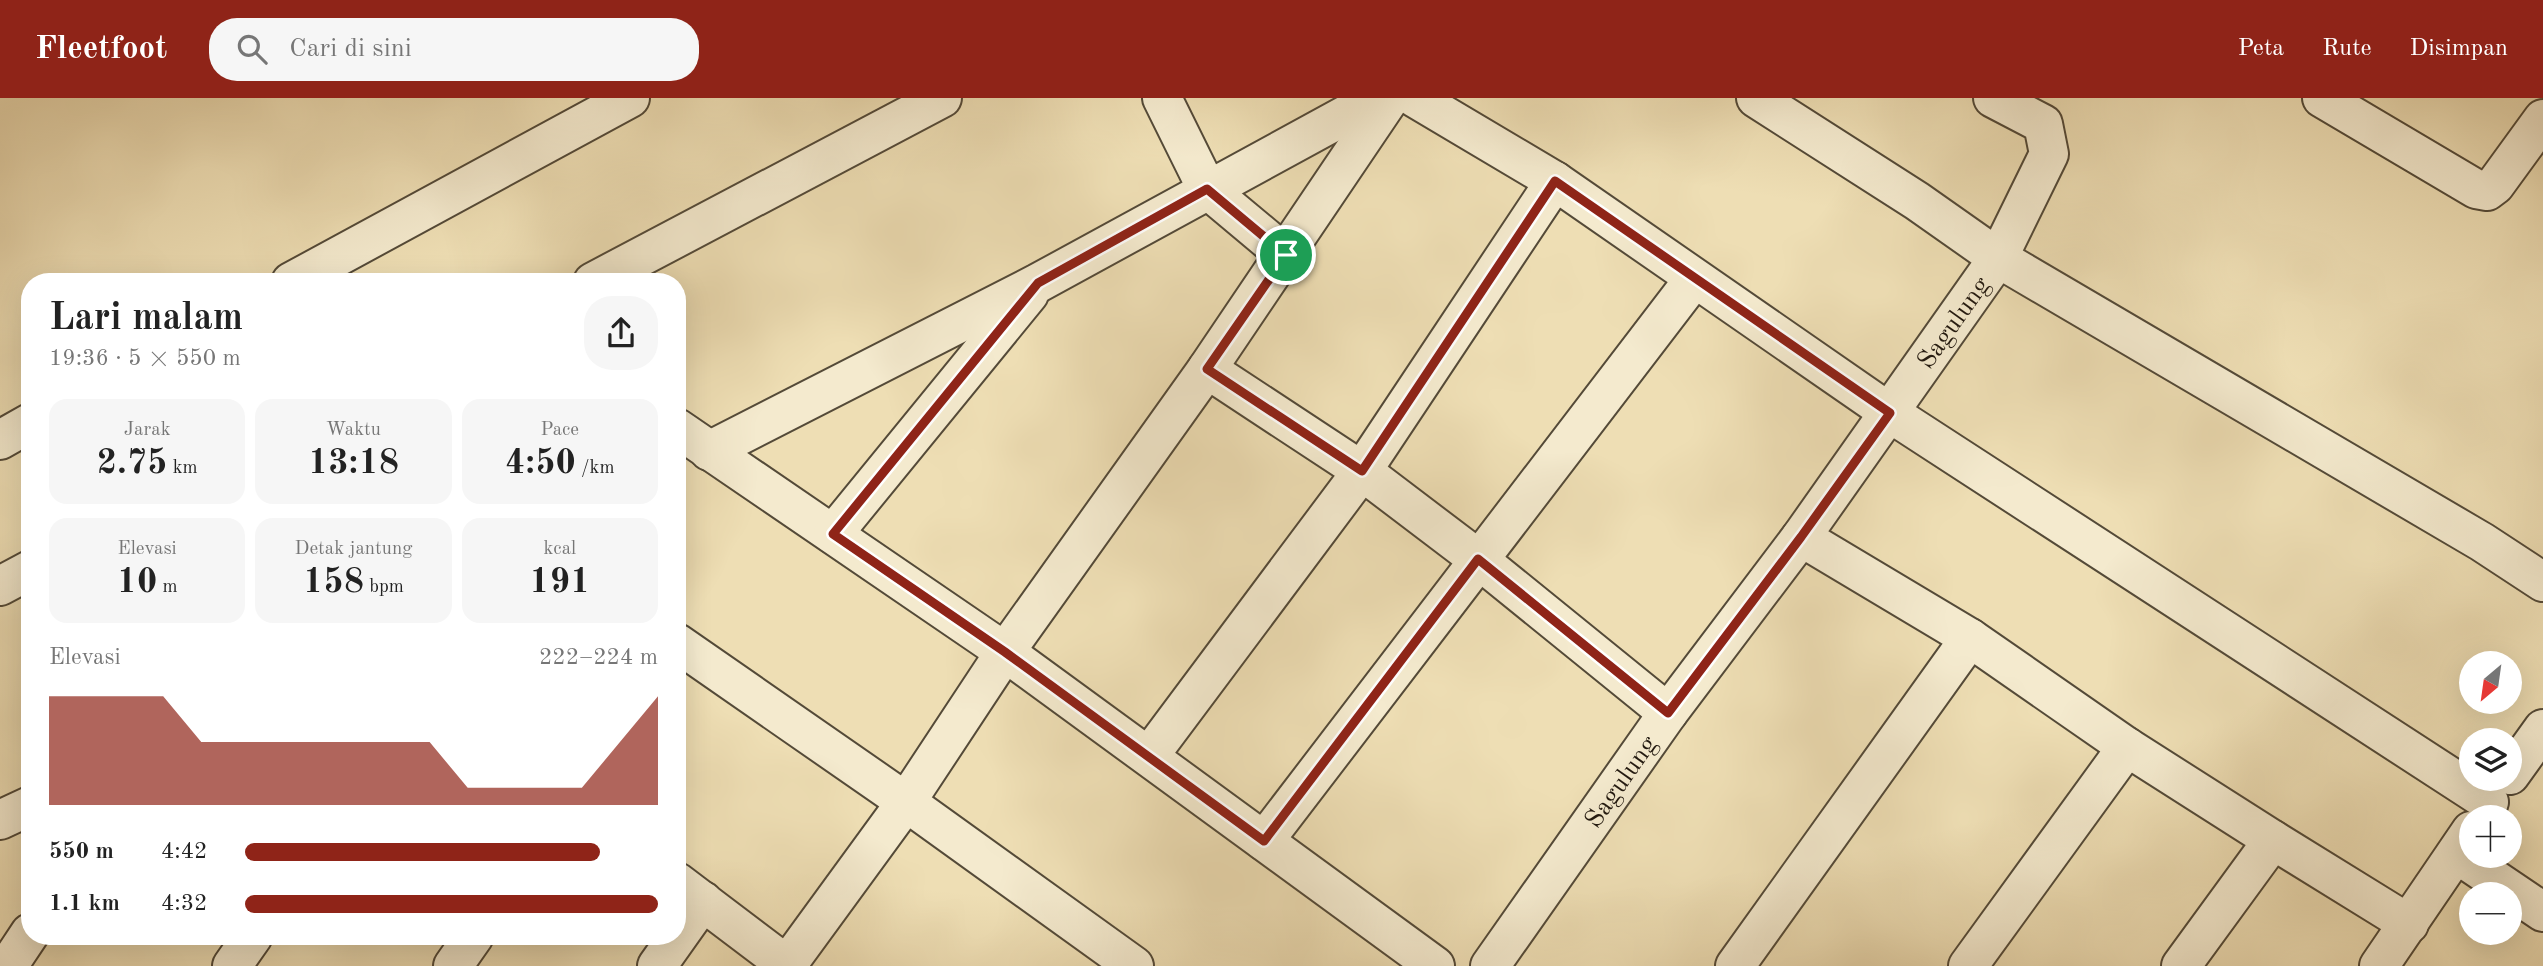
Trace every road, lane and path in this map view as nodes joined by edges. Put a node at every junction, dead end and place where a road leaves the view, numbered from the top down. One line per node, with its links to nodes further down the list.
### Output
1 (630, 98): 15 (street)
2 (942, 98): 16 (street)
3 (1162, 98): 12 (street)
4 (1377, 98): 12 (street)
5 (1390, 98): 13 (street)
6 (1415, 98): 11 (street)
7 (1756, 98): 14 (street)
8 (1993, 98): 14 (street, Sagulung)
9 (2322, 98): 10 (street)
10 (2543, 119)
11 (1555, 181): 17 (street); 23 (street)
12 (1207, 189): 13 (street); 18 (street)
13 (1286, 255): 19 (street)
14 (1998, 258): 20 (street, Sagulung); 28 (street)
15 (307, 273)
16 (610, 273)
17 (1694, 279): 20 (street); 26 (street)
18 (1038, 283): 22 (street); 24 (street)
19 (1207, 369): 23 (street); 32 (street)
20 (1890, 413): 25 (street, Sagulung); 38 (street)
21 (686, 434): 22 (street)
22 (709, 451): 24 (street)
23 (1362, 471): 26 (street); 36 (street)
24 (833, 534): 32 (street)
25 (1801, 537): 30 (street); 33 (street, Sagulung)
26 (1478, 559): 33 (street); 43 (street)
27 (21, 575): 29 (street)
28 (2543, 582)
29 (0, 586)
30 (1970, 638): 35 (street); 61 (street)
31 (686, 649): 37 (street)
32 (1005, 652): 36 (street); 37 (street)
33 (1668, 713): 60 (street, Sagulung)
34 (2543, 729): 39 (street)
35 (2127, 747): 42 (street); 62 (street)
36 (1149, 756): 43 (street)
37 (906, 802): 53 (street); 58 (street)
38 (2478, 805)
39 (2489, 805)
40 (21, 810): 41 (street)
41 (0, 820)
42 (2273, 840): 48 (street); 63 (street)
43 (1264, 841): 59 (street)
44 (2459, 849): 48 (street)
45 (2518, 868): 47 (street)
46 (690, 892): 53 (street)
47 (2543, 912)
48 (2409, 923): 64 (street)
49 (22, 945): 54 (street)
50 (247, 945): 55 (street)
51 (468, 945): 56 (street)
52 (666, 945): 57 (street)
53 (787, 965)
54 (8, 966)
55 (232, 966)
56 (453, 966)
57 (657, 966)
58 (1134, 966)
59 (1435, 966)
60 (1490, 966)
61 (1735, 966)
62 (1968, 966)
63 (2181, 966)
64 (2379, 966)

